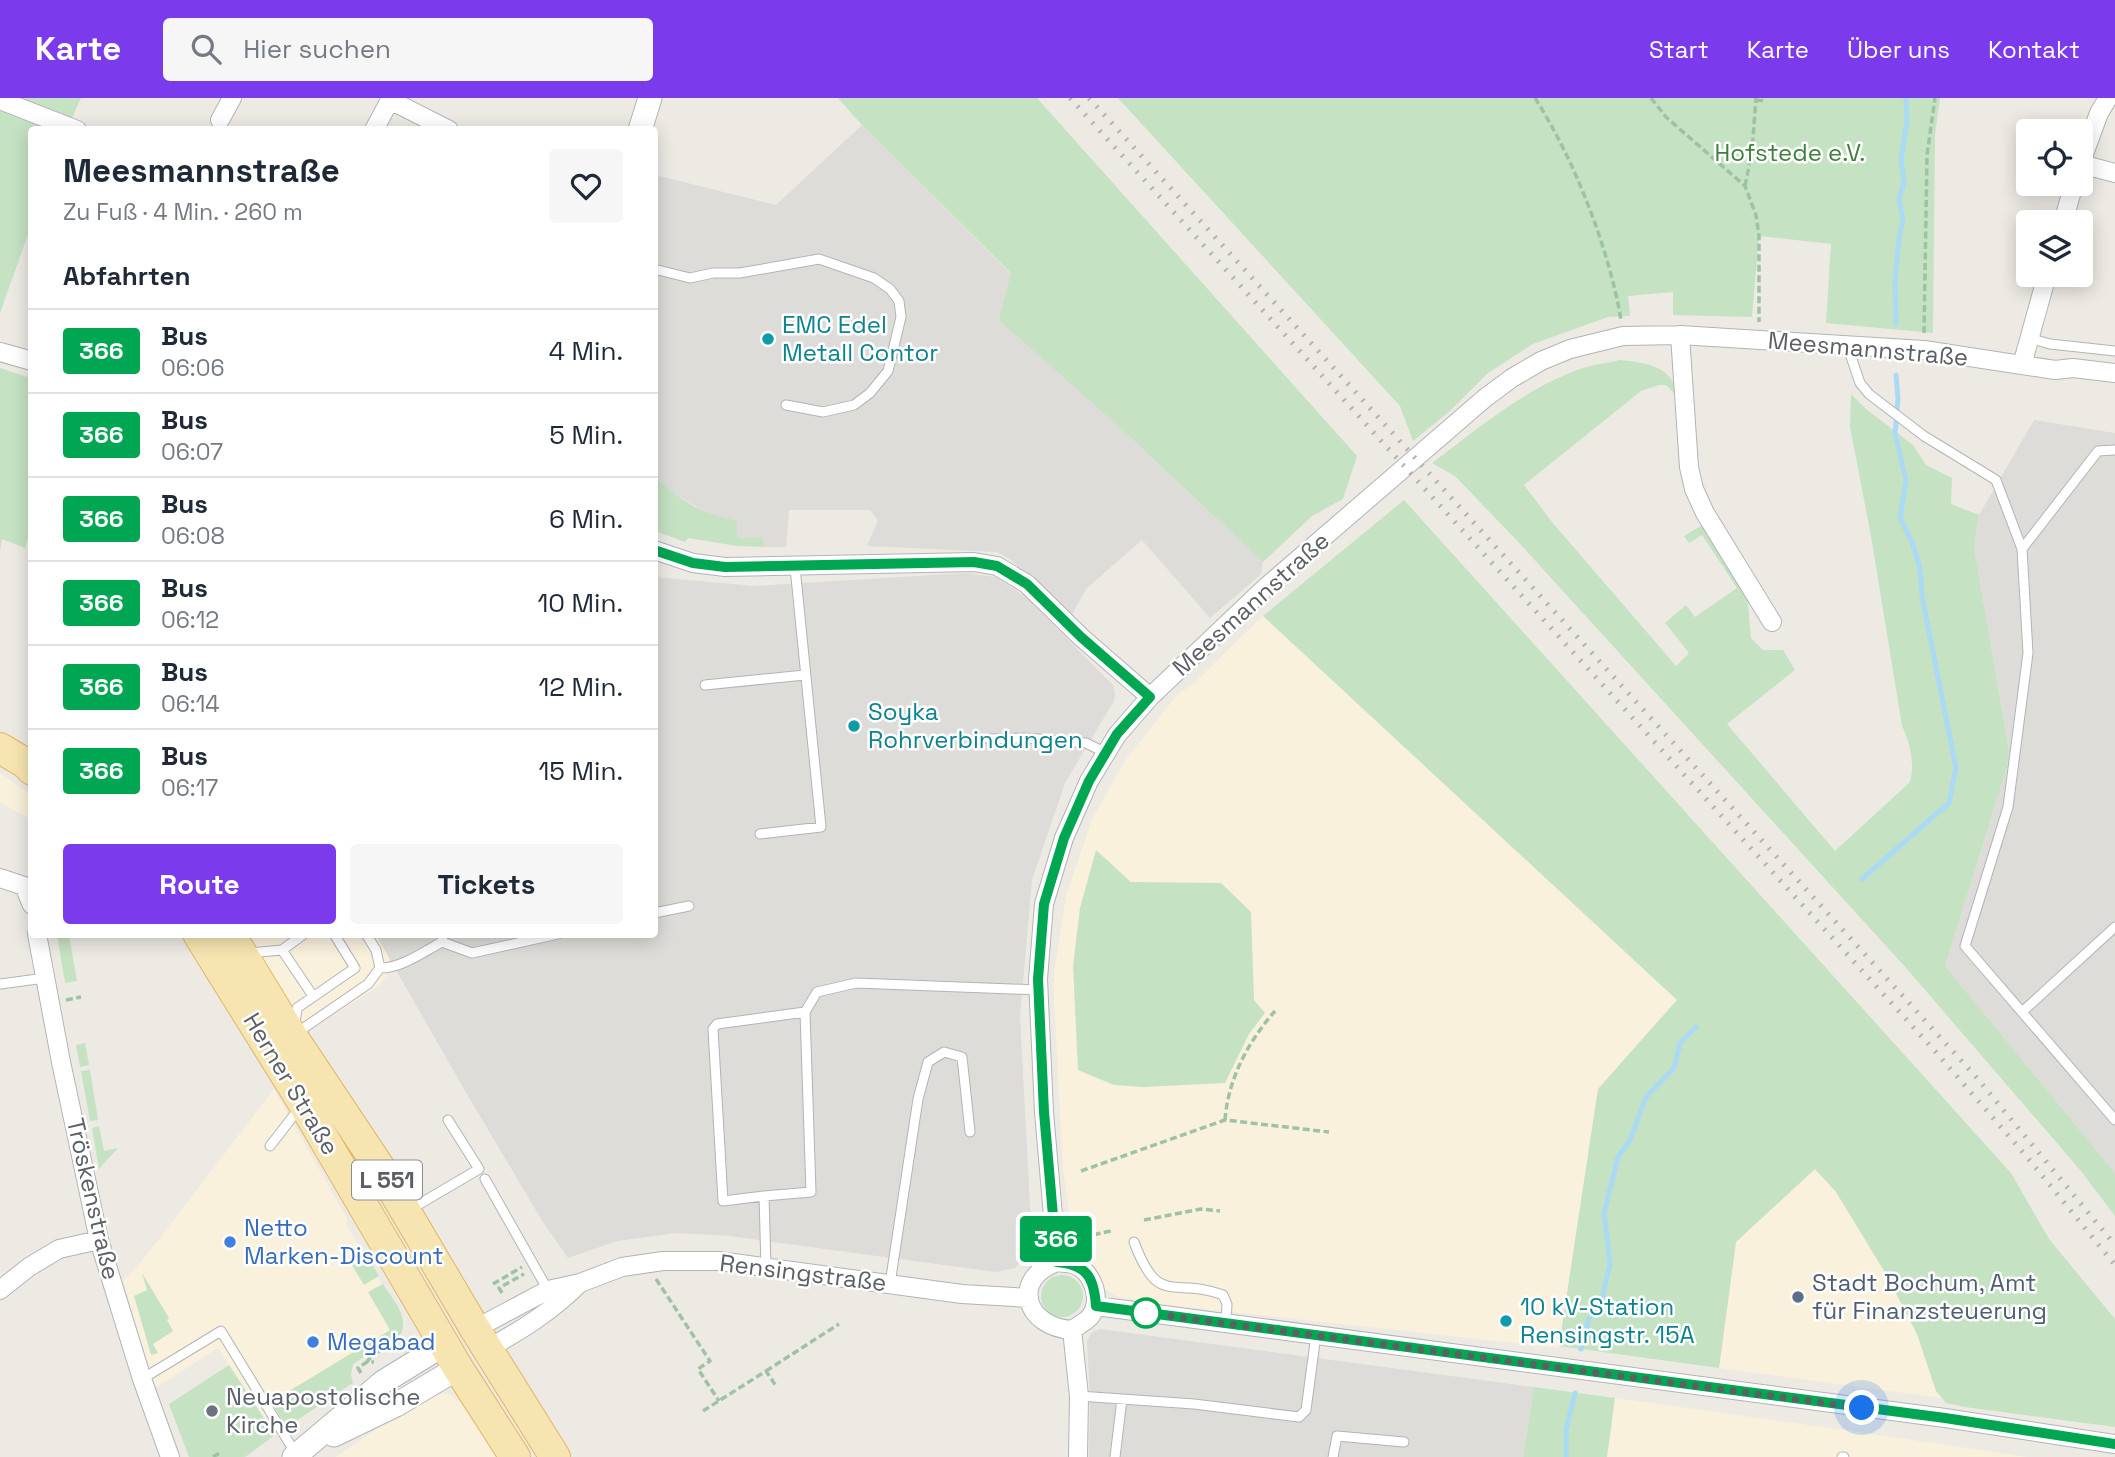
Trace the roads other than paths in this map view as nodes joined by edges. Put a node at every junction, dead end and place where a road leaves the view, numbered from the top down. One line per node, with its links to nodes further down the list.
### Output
1 (232, 98): 5 (street)
2 (650, 98): 9 (street)
3 (2108, 98): 10 (street)
4 (0, 100): 6 (street)
5 (220, 120)
6 (67, 126)
7 (376, 126): 8 (street)
8 (441, 126)
9 (641, 126)
10 (2093, 130)
11 (2093, 167): 12 (street)
12 (2115, 173)
13 (658, 270): 25 (lane)
14 (2044, 287): 16 (street)
15 (1680, 335): 17 (street, Meesmannstraße); 30 (street); 33 (street, Meesmannstraße)
16 (2029, 338): 18 (lane); 21 (street)
17 (1847, 345): 21 (street, Meesmannstraße); 27 (lane)
18 (2115, 351)
19 (0, 352): 20 (street)
20 (28, 360)
21 (2022, 365): 22 (street, Meesmannstraße)
22 (2055, 370): 23 (street, Meesmannstraße); 24 (street, Meesmannstraße)
23 (2115, 373)
24 (2115, 385)
25 (786, 405)
26 (2115, 450): 27 (lane)
27 (2022, 550): 57 (lane)
28 (658, 551): 29 (street)
29 (795, 566): 31 (lane); 33 (street)
30 (1772, 622)
31 (805, 675): 32 (lane); 36 (lane)
32 (705, 685)
33 (1150, 697): 35 (street, Meesmannstraße)
34 (989, 740): 35 (lane)
35 (1106, 753): 54 (street, Meesmannstraße)
36 (760, 834)
37 (0, 877): 38 (street)
38 (28, 881)
39 (689, 906): 40 (lane)
40 (658, 913)
41 (2115, 927): 57 (lane)
42 (38, 938): 52 (street, Tröskenstraße)
43 (201, 938): 58 (main road, Herner Straße / L 551)
44 (298, 938): 50 (lane)
45 (336, 938): 55 (lane)
46 (368, 938): 51 (lane)
47 (443, 938): 48 (lane); 51 (lane)
48 (540, 938)
49 (236, 944): 50 (lane); 58 (main road, Herner Straße / L 551)
50 (282, 950): 55 (lane)
51 (380, 968): 58 (lane)
52 (45, 978): 53 (lane); 67 (street, Tröskenstraße)
53 (0, 984)
54 (1039, 990): 56 (lane); 69 (street, Meesmannstraße)
55 (313, 996): 58 (lane)
56 (805, 1012): 65 (lane); 65 (lane)
57 (2022, 1012): 61 (lane)
58 (282, 1043): 59 (main road, Herner Straße / L 551); 66 (main road, Herner Straße / L 551)
59 (303, 1103): 63 (lane); 80 (main road, Herner Straße / L 551)
60 (448, 1120): 66 (lane)
61 (2115, 1120)
62 (970, 1132): 71 (lane)
63 (270, 1146)
64 (485, 1179): 73 (lane)
65 (764, 1196): 70 (lane)
66 (406, 1212): 79 (main road, Herner Straße / L 551)
67 (99, 1240): 72 (street); 81 (street, Tröskenstraße)
68 (1134, 1242): 76 (lane)
69 (1057, 1262): 74 (street); 75 (street)
70 (766, 1266): 71 (street, Rensingstraße); 73 (street, Rensingstraße)
71 (890, 1284): 74 (street, Rensingstraße)
72 (0, 1290)
73 (553, 1298): 79 (street, Rensingstraße)
74 (1029, 1298): 77 (street)
75 (1096, 1306): 76 (street); 77 (street)
76 (1226, 1324): 78 (street)
77 (1072, 1330): 82 (street)
78 (1316, 1335): 83 (lane); 85 (street)
79 (481, 1339): 80 (main road); 89 (main road, Herner Straße / L 551)
80 (452, 1356): 86 (street); 88 (main road, Herner Straße / L 551)
81 (142, 1379): 86 (lane); 87 (street, Tröskenstraße)
82 (1079, 1396): 83 (lane); 90 (street)
83 (1122, 1399): 91 (lane)
84 (1404, 1442): 92 (lane)
85 (2115, 1444)
86 (299, 1453)
87 (170, 1457)
88 (515, 1457)
89 (555, 1457)
90 (1078, 1457)
91 (1115, 1457)
92 (1333, 1457)

